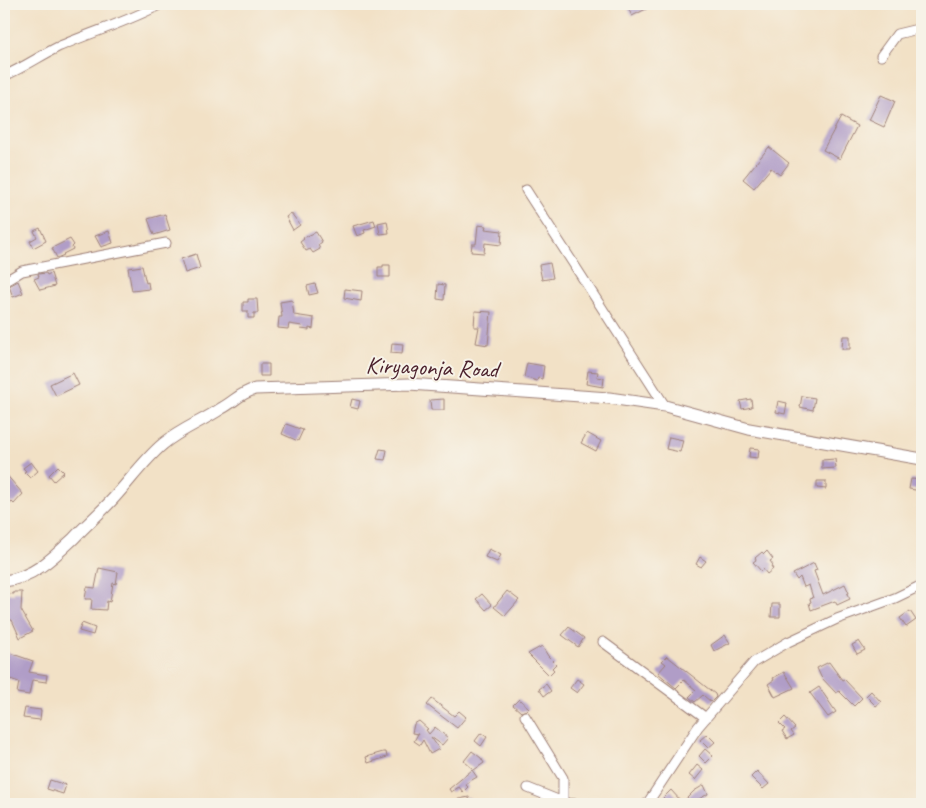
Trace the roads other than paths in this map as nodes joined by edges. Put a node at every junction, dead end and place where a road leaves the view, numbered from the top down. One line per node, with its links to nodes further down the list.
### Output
1 (161, 4): 4 (street)
2 (922, 28): 3 (street)
3 (882, 56)
4 (4, 76)
5 (526, 190): 8 (street)
6 (166, 243): 7 (street)
7 (4, 282)
8 (665, 406): 9 (street, Kiryagonja Road); 10 (street, Kiryagonja Road)
9 (922, 459)
10 (4, 581)
11 (922, 585): 14 (street)
12 (603, 642): 14 (street)
13 (525, 716): 16 (street)
14 (706, 718): 18 (street)
15 (528, 788): 16 (street)
16 (563, 802): 17 (street)
17 (575, 804)
18 (647, 804)

